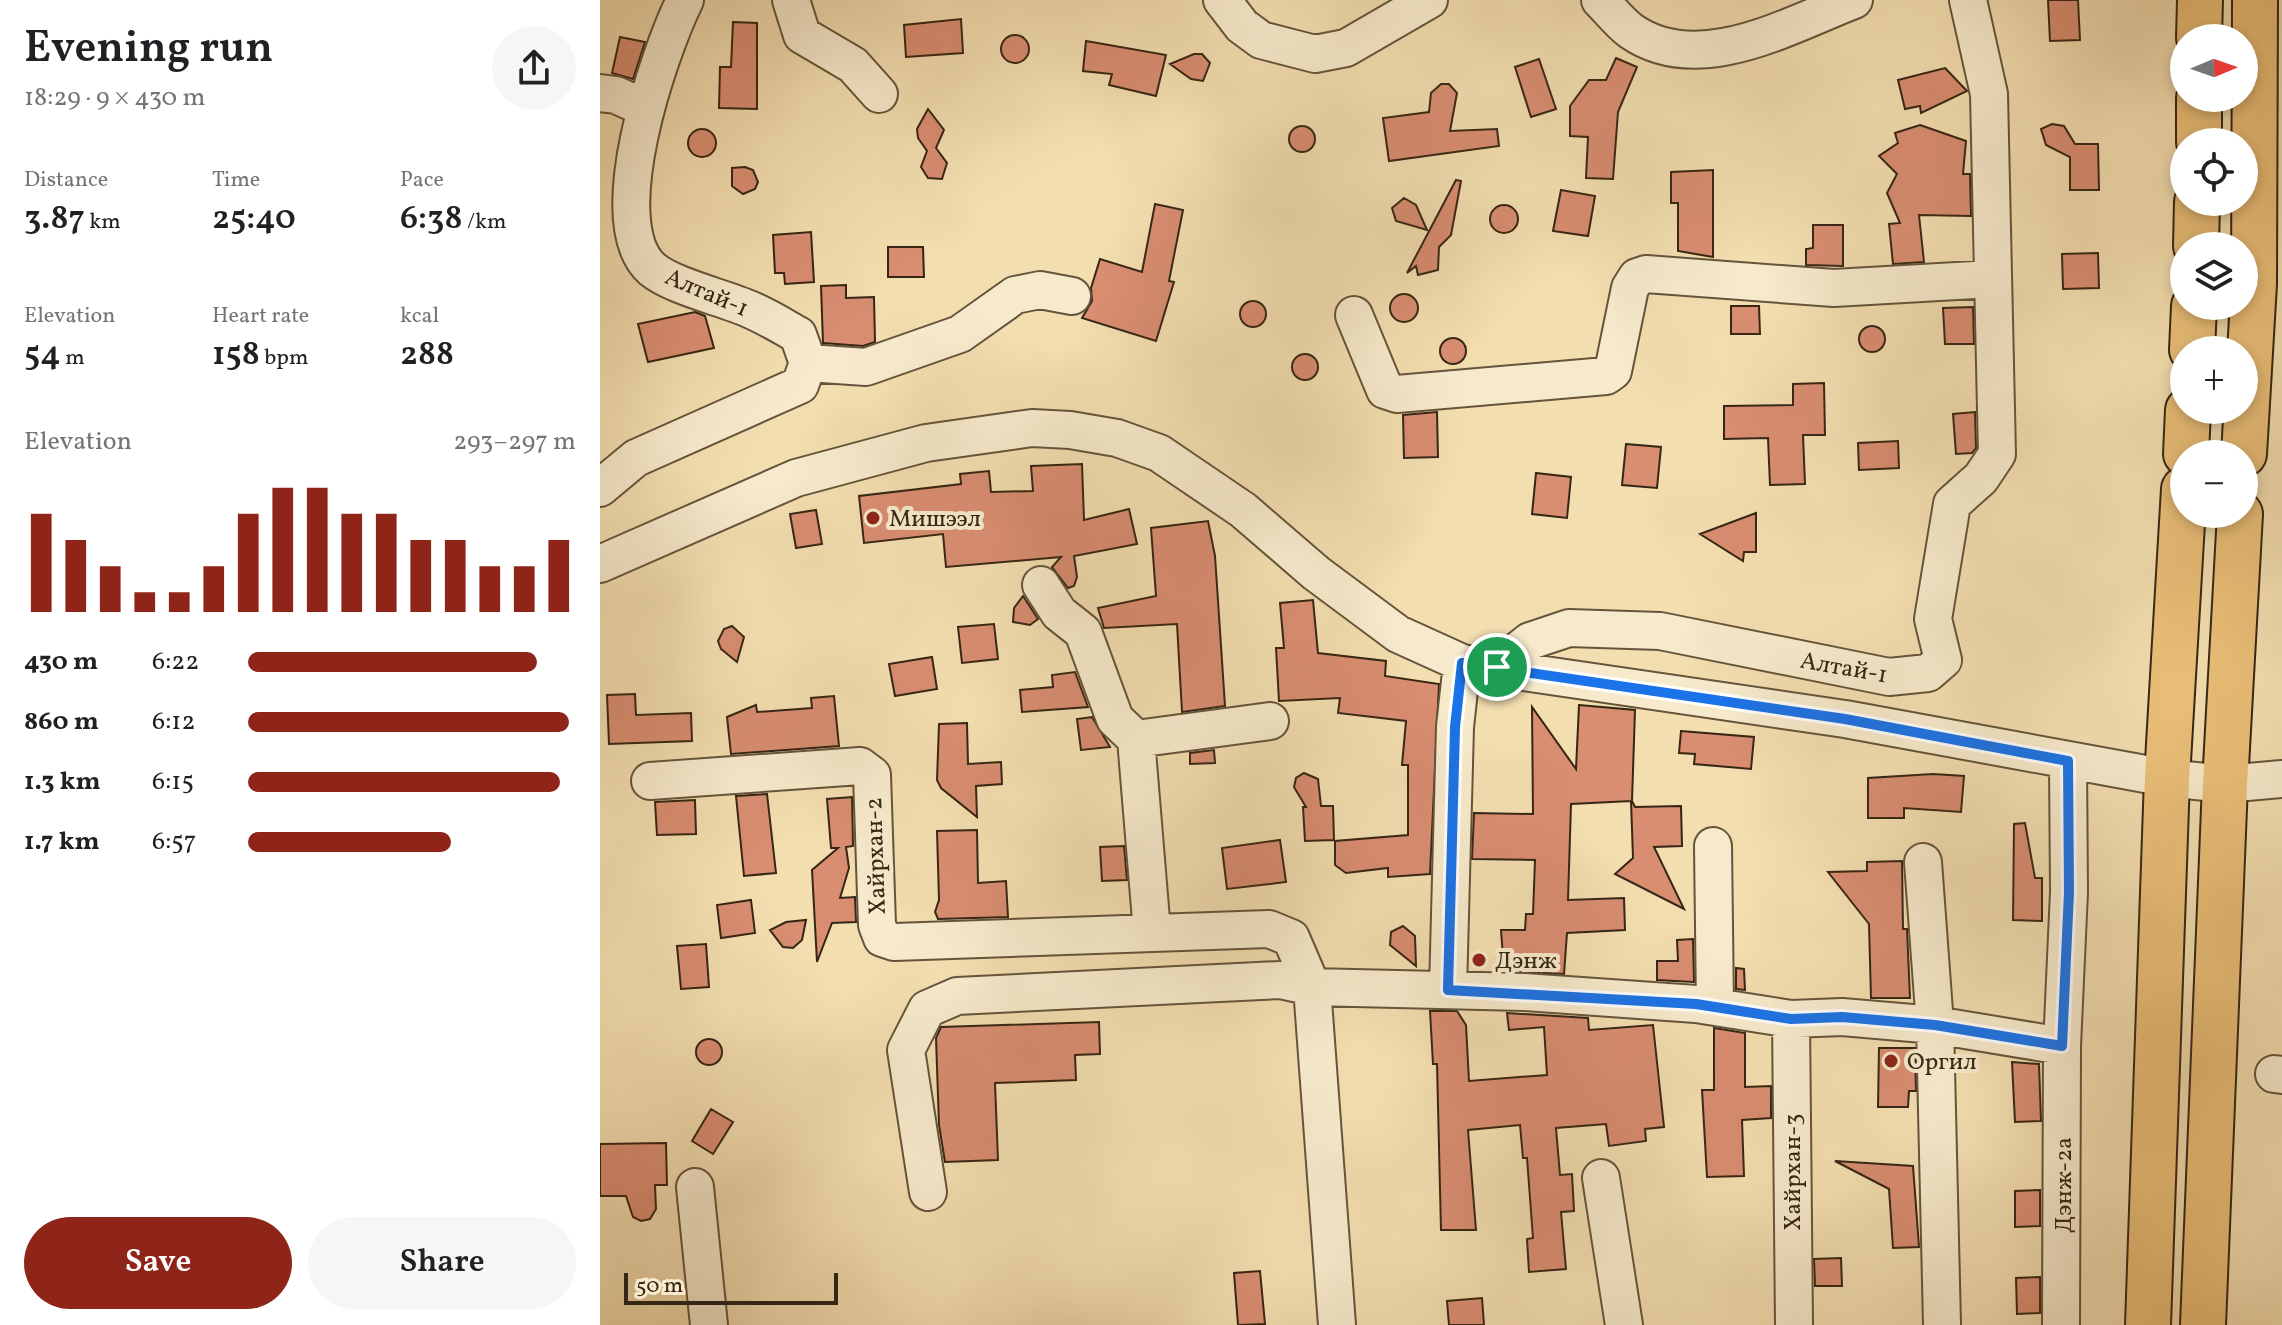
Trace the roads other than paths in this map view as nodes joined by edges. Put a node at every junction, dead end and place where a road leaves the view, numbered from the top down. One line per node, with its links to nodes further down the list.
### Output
1 (685, 0): 13 (street, Алтай-1)
2 (791, 0): 12 (street)
3 (1222, 0): 4 (street)
4 (1429, 0)
5 (1600, 0): 6 (street)
6 (1854, 0)
7 (1968, 0): 14 (street, Алтай-1)
8 (2200, 0): 10 (main road)
9 (2255, 0): 18 (main road)
10 (2199, 24)
11 (600, 93): 13 (street)
12 (879, 94)
13 (643, 107): 17 (street, Алтай-1)
14 (1992, 279): 16 (street); 24 (street, Алтай-1)
15 (1072, 296): 17 (street)
16 (1354, 315)
17 (808, 363): 19 (street)
18 (2245, 440)
19 (600, 488)
20 (2182, 528): 28 (main road)
21 (2239, 528): 31 (main road)
22 (600, 564): 24 (street)
23 (1041, 585): 26 (street)
24 (1480, 665): 27 (street); 36 (street)
25 (1270, 721): 26 (street)
26 (1136, 739): 34 (street)
27 (2068, 761): 28 (street); 40 (street, Дэнж-2а)
28 (2167, 778): 31 (street); 50 (main road)
29 (2282, 779): 31 (street)
30 (650, 781): 34 (street, Хайрхан-2)
31 (2225, 784): 51 (main road)
32 (1713, 846): 37 (street)
33 (1923, 862): 39 (street)
34 (1152, 932): 35 (street, Хайрхан-2)
35 (1312, 987): 36 (street); 43 (street); 45 (street, Хайрхан-2)
36 (1448, 990): 37 (street)
37 (1715, 1007): 38 (street)
38 (1791, 1019): 39 (street); 47 (street, Хайрхан-3)
39 (1935, 1025): 40 (street); 48 (street)
40 (2062, 1046): 49 (street, Дэнж-2а)
41 (1601, 1178): 46 (street)
42 (695, 1187): 44 (street)
43 (928, 1192)
44 (709, 1325)
45 (1337, 1325)
46 (1624, 1325)
47 (1794, 1325)
48 (1942, 1325)
49 (2061, 1325)
50 (2148, 1325)
51 (2203, 1325)

